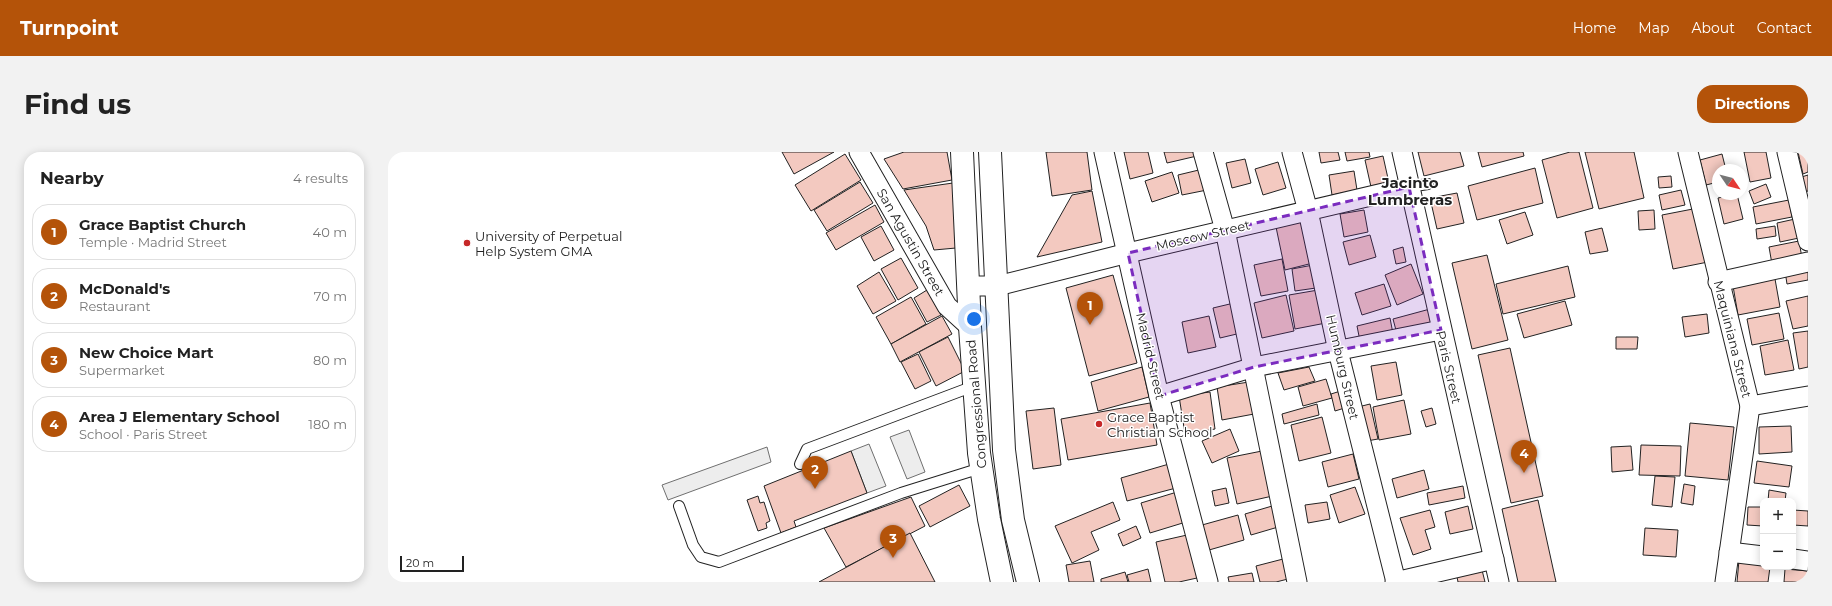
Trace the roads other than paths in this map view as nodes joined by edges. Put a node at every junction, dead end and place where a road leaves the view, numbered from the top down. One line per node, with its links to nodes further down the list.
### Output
1 (859, 152): 20 (street, San Agustin Street)
2 (962, 152): 18 (main road, Congressional Road)
3 (990, 152): 19 (main road, Congressional Road)
4 (1104, 152): 15 (street, Madrid Street)
5 (1203, 152): 13 (street)
6 (1292, 152): 12 (street, Humburg Street)
7 (1402, 152): 11 (street, Paris Street)
8 (1688, 152): 17 (street, Maquiniana Street)
9 (1787, 152): 14 (street)
10 (1428, 184): 11 (lane)
11 (1409, 187): 12 (street, Moscow Street); 21 (street, Paris Street)
12 (1308, 211): 13 (street, Moscow Street); 22 (street, Humburg Street)
13 (1225, 230): 15 (street, Moscow Street); 23 (street)
14 (1808, 241)
15 (1128, 253): 19 (street, Moscow Street); 25 (street, Madrid Street)
16 (1808, 262): 17 (street)
17 (1718, 282): 27 (street, Maquiniana Street)
18 (968, 286): 19 (street, Moscow Street); 20 (main road, Congressional Road)
19 (997, 286): 37 (main road, Congressional Road)
20 (970, 327): 24 (main road, Congressional Road)
21 (1441, 330): 22 (street); 33 (street, Paris Street)
22 (1338, 351): 23 (street); 40 (street, Humburg Street)
23 (1254, 368): 25 (street); 39 (street)
24 (974, 386): 28 (lane); 29 (main road, Congressional Road)
25 (1160, 396): 38 (street, Madrid Street)
26 (1808, 396): 27 (street)
27 (1750, 406): 31 (street, Maquiniana Street)
28 (800, 464)
29 (981, 468): 30 (lane); 36 (main road, Congressional Road)
30 (679, 506)
31 (1729, 552): 32 (street); 42 (street, Maquiniana Street)
32 (1760, 556)
33 (1494, 559): 40 (street); 41 (street, Paris Street)
34 (1796, 559): 35 (street)
35 (1808, 560)
36 (1002, 582)
37 (1028, 582)
38 (1208, 582)
39 (1297, 582)
40 (1395, 582)
41 (1499, 582)
42 (1725, 582)

